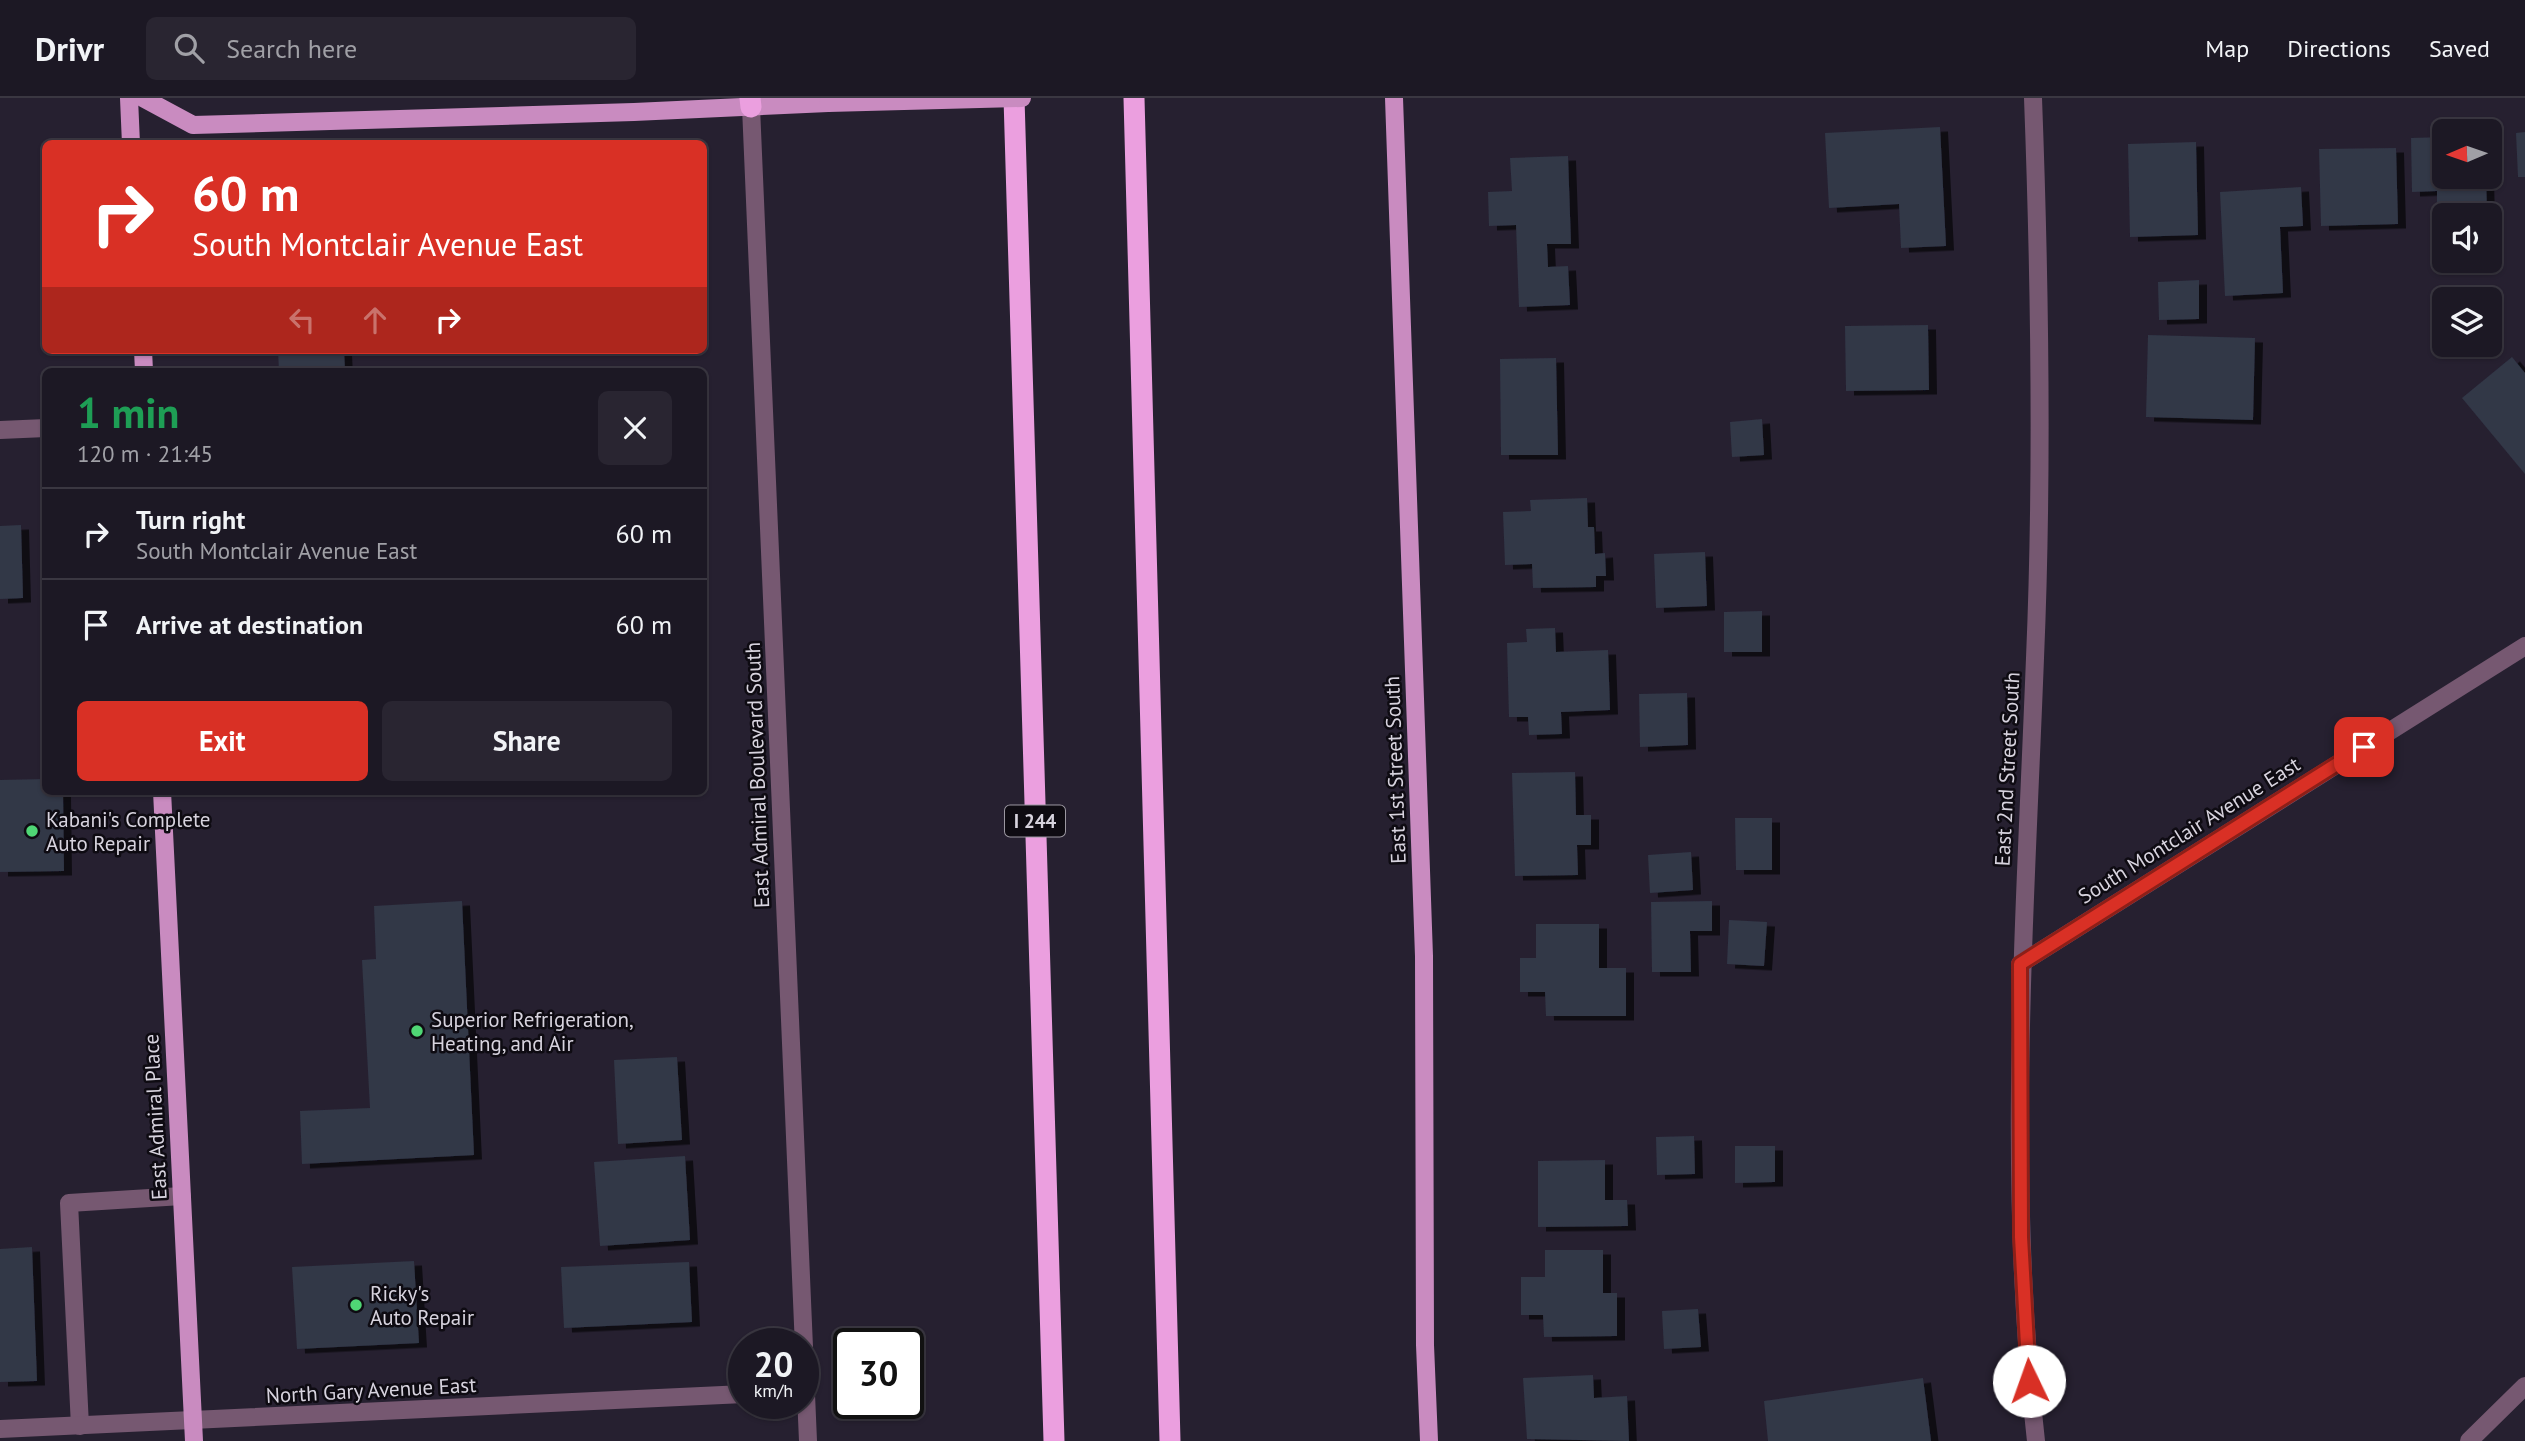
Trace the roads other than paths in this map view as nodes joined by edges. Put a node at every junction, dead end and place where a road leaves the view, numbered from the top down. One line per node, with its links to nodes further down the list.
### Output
1 (129, 98): 9 (main road)
2 (143, 98): 8 (main road)
3 (1014, 98): 26 (highway, I 244)
4 (1022, 98): 8 (main road, bridge)
5 (1134, 98): 17 (highway)
6 (1394, 98): 29 (main road, East 1st Street South)
7 (2033, 98): 14 (street, East 2nd Street South)
8 (751, 102): 16 (street, East Admiral Boulevard South)
9 (131, 140)
10 (42, 428): 11 (street)
11 (0, 430)
12 (2525, 646): 14 (street, South Montclair Avenue East)
13 (162, 795): 15 (main road, East Admiral Place)
14 (2020, 964): 30 (street, East 2nd Street South)
15 (182, 1196): 21 (main road, East Admiral Place); 22 (street)
16 (802, 1328)
17 (1168, 1373): 27 (highway); 28 (highway)
18 (2525, 1386): 31 (street)
19 (728, 1395): 21 (street, North Gary Avenue East)
20 (807, 1419): 25 (street, East Admiral Boulevard South)
21 (193, 1421): 22 (street, North Gary Avenue East); 24 (main road, East Admiral Place)
22 (80, 1426): 23 (street, North Gary Avenue East)
23 (0, 1429)
24 (194, 1441)
25 (808, 1441)
26 (1054, 1441)
27 (1170, 1441)
28 (1179, 1441)
29 (1429, 1441)
30 (2036, 1441)
31 (2469, 1441)

